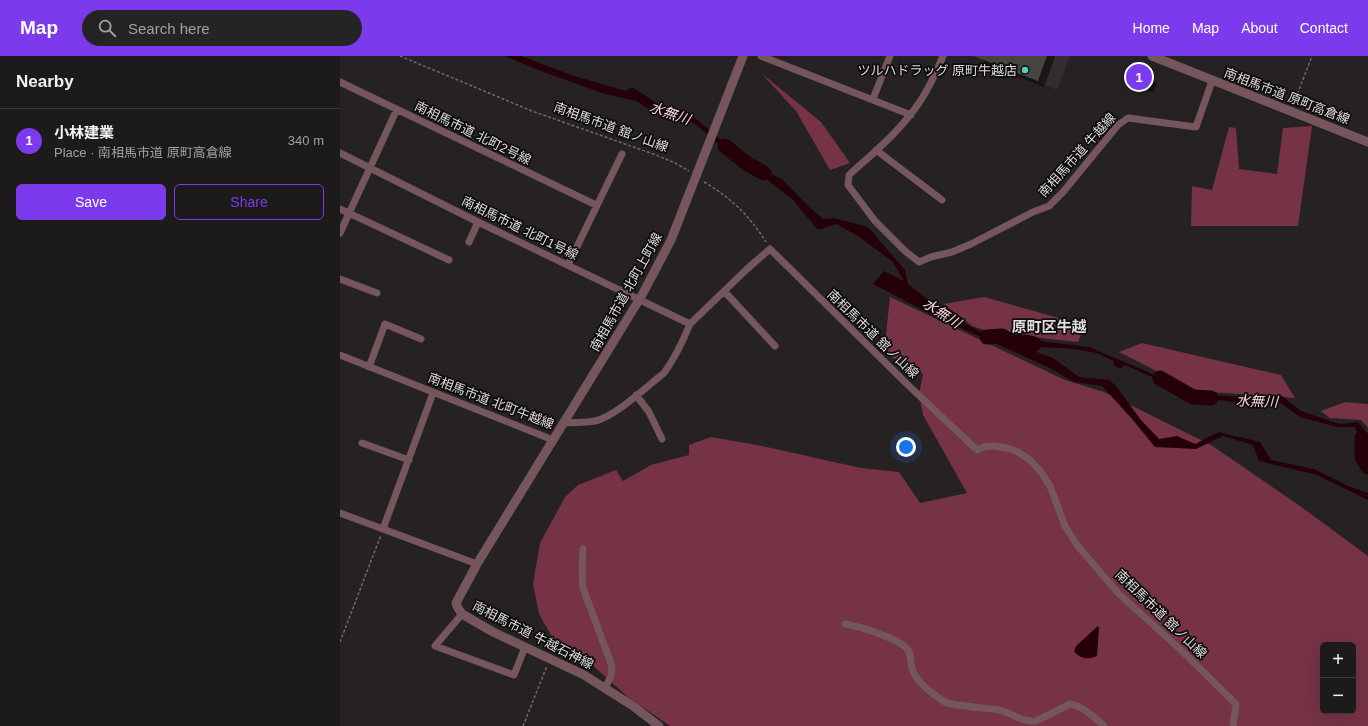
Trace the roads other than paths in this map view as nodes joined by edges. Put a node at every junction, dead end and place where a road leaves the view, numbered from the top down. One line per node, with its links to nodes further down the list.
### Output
1 (743, 56): 29 (street, 南相馬市道 北町上町線)
2 (761, 56): 8 (street)
3 (889, 56): 8 (street)
4 (942, 56): 10 (street, 南相馬市道 牛越線)
5 (1152, 56): 6 (street, 南相馬市道 原町高倉線)
6 (1212, 81): 11 (street, 南相馬市道 原町高倉線); 12 (street, 南相馬市道 牛越線)
7 (340, 82): 9 (street, 南相馬市道 北町2号線)
8 (873, 99): 10 (street)
9 (397, 109): 15 (street); 17 (street, 南相馬市道 北町2号線)
10 (911, 115): 12 (street, 南相馬市道 牛越線)
11 (1368, 142)
12 (876, 150): 16 (street)
13 (340, 153): 15 (street, 南相馬市道 北町1号線)
14 (622, 154): 17 (street)
15 (369, 167): 19 (street); 20 (street, 南相馬市道 北町1号線)
16 (942, 200)
17 (596, 205): 25 (street)
18 (340, 209): 19 (street)
19 (349, 213): 21 (street); 24 (street)
20 (478, 222): 22 (street); 25 (street, 南相馬市道 北町1号線)
21 (340, 233)
22 (469, 242)
23 (770, 249): 27 (street, 南相馬市道 北町牛越線); 52 (street, 南相馬市道 舘ノ山線)
24 (449, 260)
25 (568, 266): 29 (street, 南相馬市道 北町1号線)
26 (340, 279): 28 (street)
27 (724, 291): 30 (street, 南相馬市道 北町牛越線); 32 (street)
28 (377, 293)
29 (639, 300): 30 (street, 南相馬市道 北町1号線); 37 (street, 南相馬市道 北町上町線)
30 (690, 324): 36 (street, 南相馬市道 北町牛越線)
31 (421, 339): 34 (street)
32 (775, 346)
33 (340, 355): 34 (street, 南相馬市道 北町牛越線)
34 (369, 367): 35 (street, 南相馬市道 北町牛越線)
35 (433, 393): 39 (street, 南相馬市道 北町牛越線); 41 (street)
36 (636, 395): 37 (street, 南相馬市道 北町牛越線); 38 (street)
37 (564, 423): 39 (street, 南相馬市道 北町牛越線)
38 (662, 439)
39 (554, 440): 45 (street, 南相馬市道 牛越石神線)
40 (362, 443): 41 (street)
41 (409, 460): 43 (street)
42 (340, 513): 43 (street)
43 (383, 529): 45 (street)
44 (583, 549): 49 (street)
45 (477, 564): 46 (street, 南相馬市道 牛越石神線)
46 (462, 614): 48 (street, 南相馬市道 牛越石神線); 48 (street)
47 (845, 624): 51 (street)
48 (525, 647): 49 (street, 南相馬市道 牛越石神線)
49 (605, 688): 50 (street, 南相馬市道 牛越石神線)
50 (657, 725)
51 (1104, 726)
52 (1233, 726)

